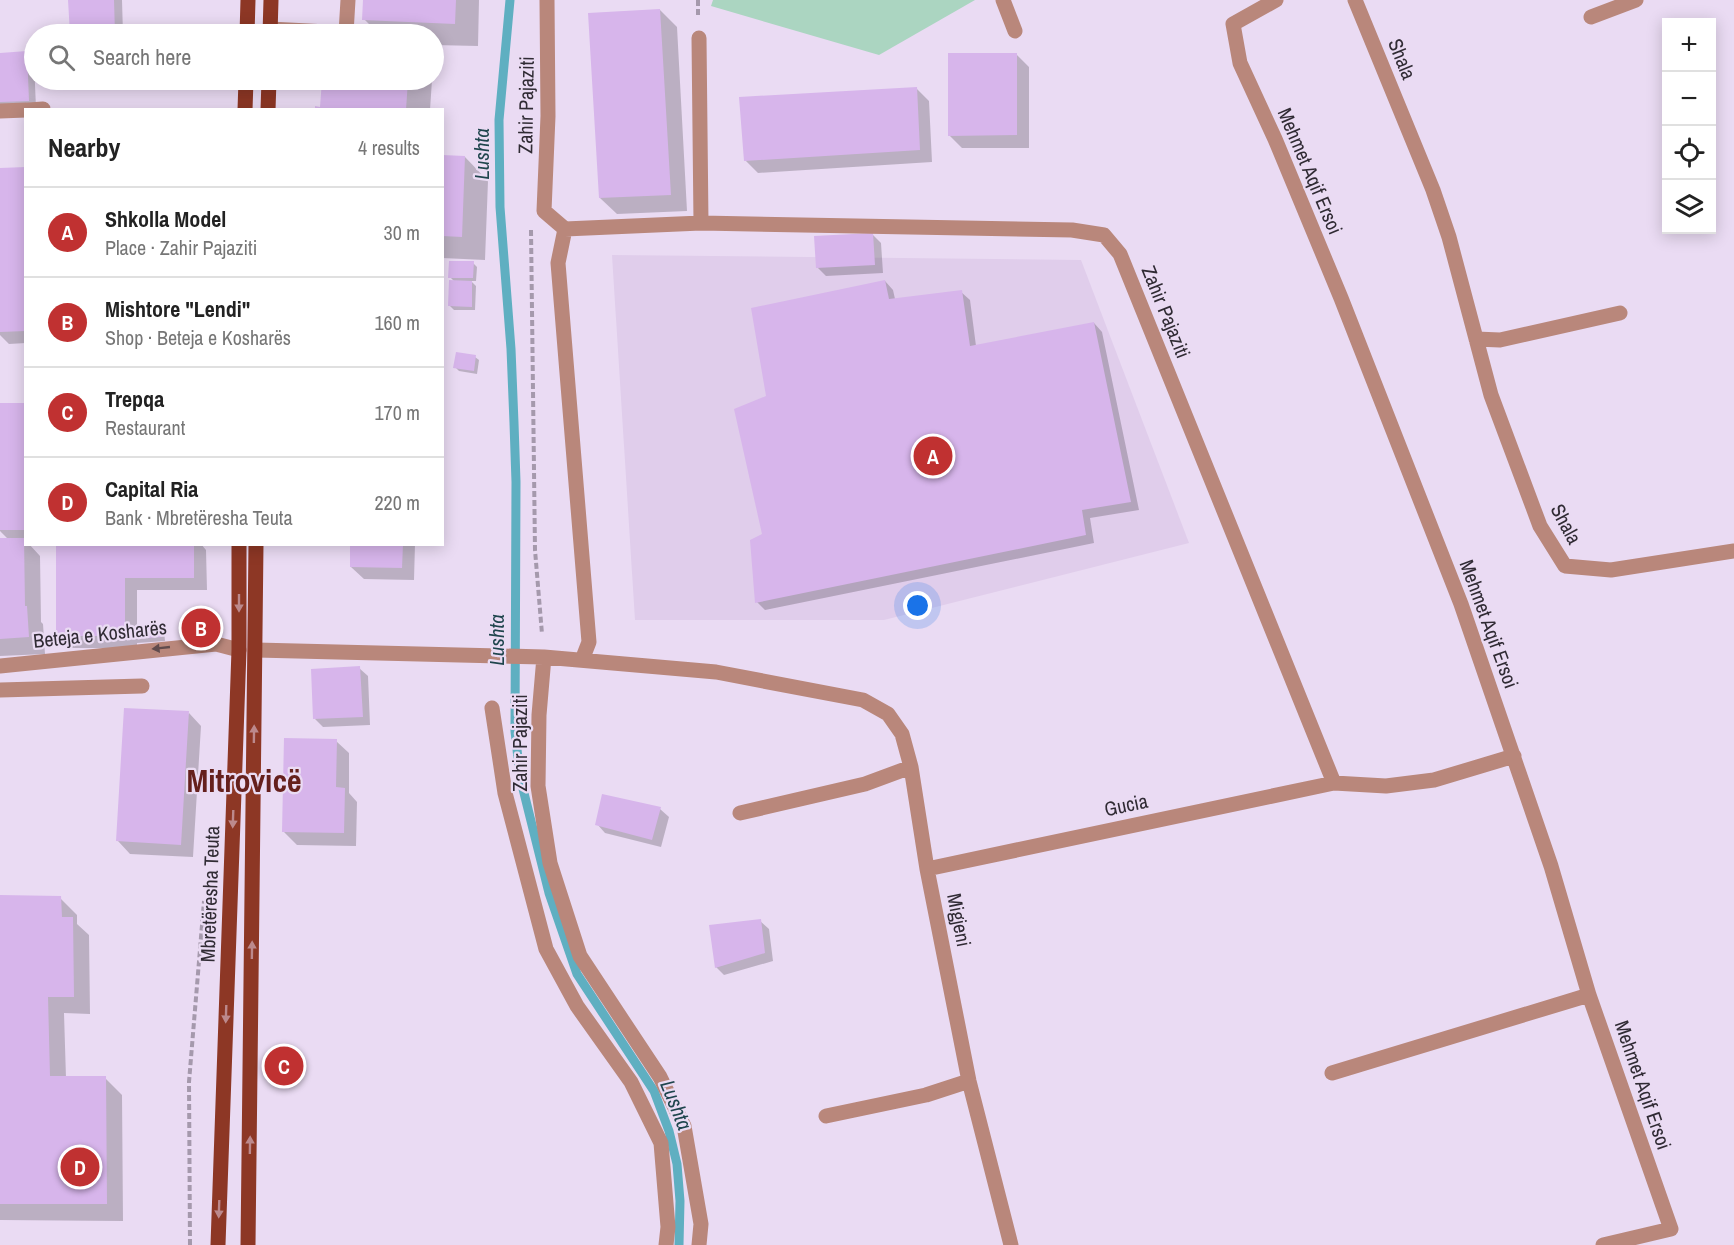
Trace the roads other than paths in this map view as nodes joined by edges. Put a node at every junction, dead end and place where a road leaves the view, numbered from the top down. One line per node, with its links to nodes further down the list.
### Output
1 (248, 0): 10 (main road)
2 (271, 0): 11 (main road)
3 (348, 0): 12 (street)
4 (548, 0): 22 (street, Zahir Pajaziti)
5 (1002, 0): 13 (street)
6 (1276, 0): 36 (street, Mehmet Aqif Ersoi)
7 (1355, 0): 24 (street, Shala)
8 (1636, 0): 9 (street)
9 (1591, 17)
10 (247, 24)
11 (270, 24)
12 (347, 24)
13 (1015, 31)
14 (699, 38): 21 (street)
15 (246, 90): 17 (main road)
16 (269, 90): 18 (main road)
17 (245, 108)
18 (268, 108)
19 (24, 110): 20 (street)
20 (0, 111)
21 (701, 224): 22 (street, Zahir Pajaziti); 38 (street, Zahir Pajaziti)
22 (565, 229): 31 (street)
23 (1620, 313): 24 (street)
24 (1476, 339): 27 (street, Shala)
25 (239, 546): 28 (main road, Mbretëresha Teuta, one-way to 28)
26 (256, 546): 29 (main road, Mbretëresha Teuta)
27 (1734, 551)
28 (239, 650): 32 (street, Beteja e Kosharës, one-way to 32); 45 (main road, Mbretëresha Teuta, one-way to 45)
29 (255, 650): 30 (street); 46 (main road, Mbretëresha Teuta, one-way to 29)
30 (544, 657): 31 (street); 48 (street, Zahir Pajaziti)
31 (582, 660): 37 (street, Migjeni)
32 (0, 666)
33 (142, 686): 34 (street)
34 (0, 690)
35 (492, 708): 47 (street)
36 (1514, 756): 38 (street, Gucia); 41 (street, Mehmet Aqif Ersoi)
37 (910, 767): 39 (street); 40 (street, Migjeni)
38 (1334, 783): 40 (street, Gucia)
39 (740, 813)
40 (927, 869): 43 (street, Migjeni)
41 (1589, 995): 42 (street); 50 (street, Mehmet Aqif Ersoi)
42 (1332, 1073)
43 (969, 1081): 44 (street); 49 (street, Migjeni)
44 (826, 1116)
45 (218, 1245)
46 (248, 1245)
47 (666, 1245)
48 (699, 1245)
49 (1011, 1245)
50 (1604, 1245)

